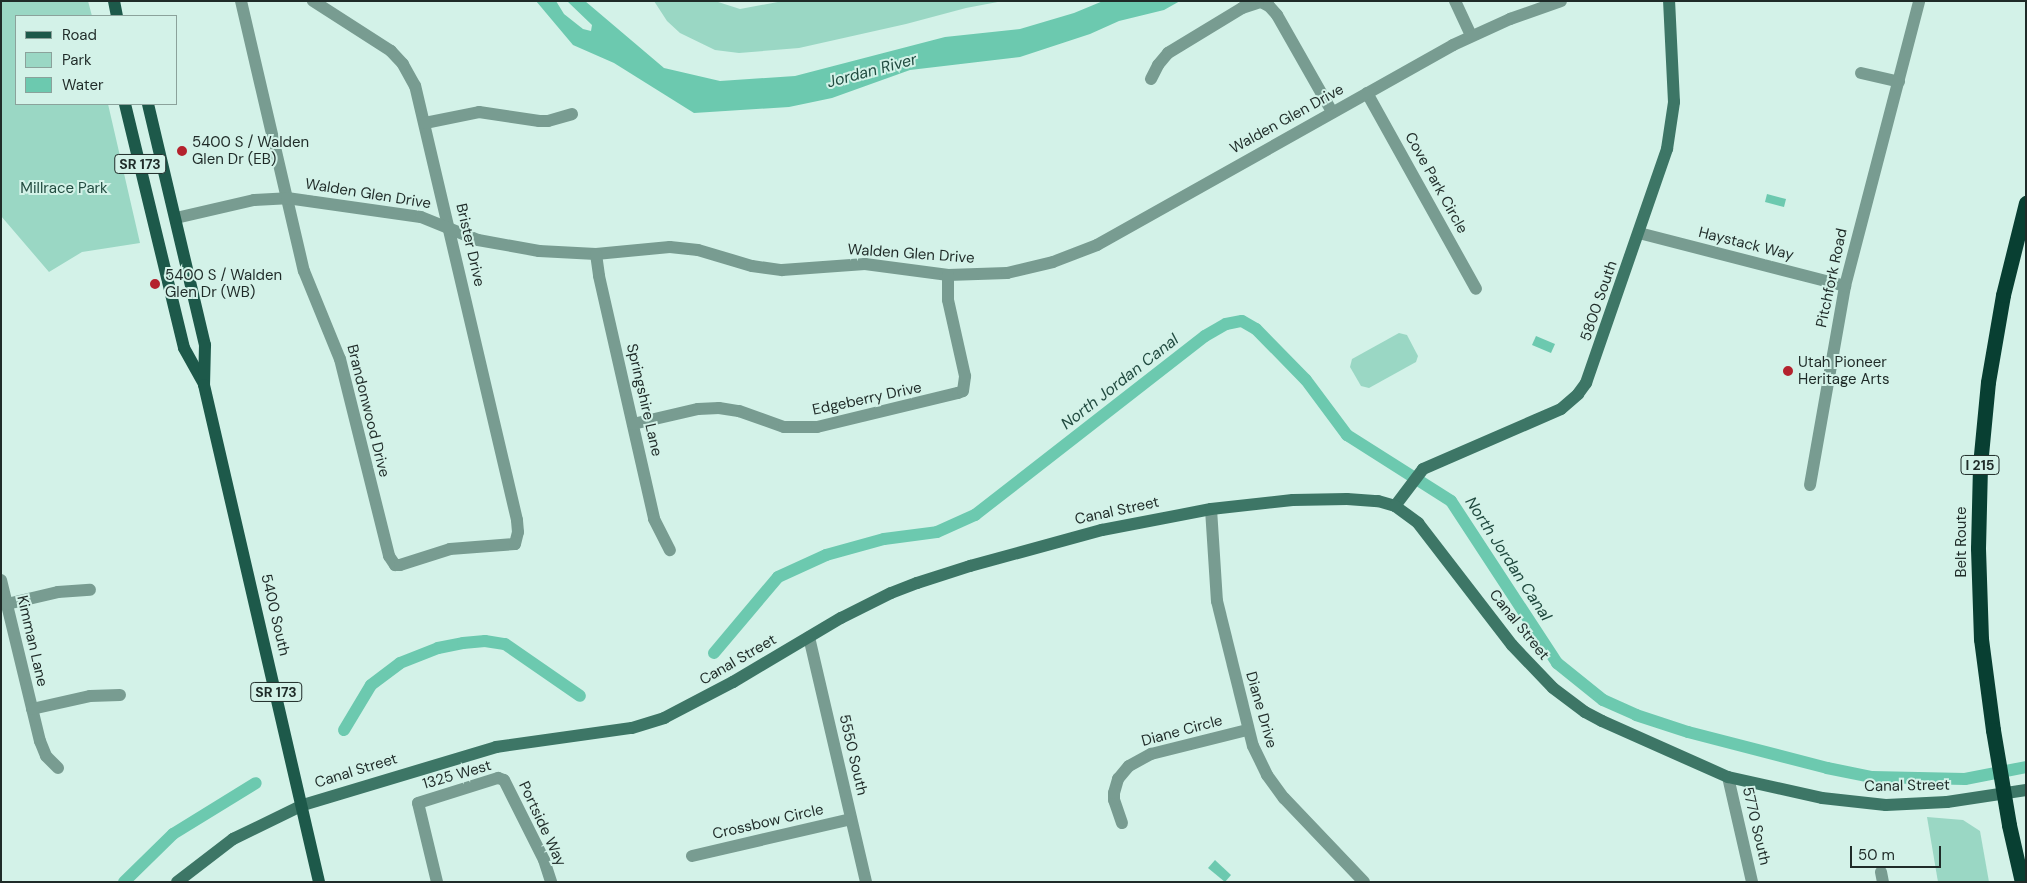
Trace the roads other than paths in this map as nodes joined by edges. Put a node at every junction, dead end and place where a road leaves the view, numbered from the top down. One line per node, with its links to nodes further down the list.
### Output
1 (114, 1): 8 (main road)
2 (241, 1): 19 (street, Brandonwood Drive)
3 (312, 1): 18 (street, Brister Drive)
4 (1455, 1): 9 (street)
5 (1561, 1): 9 (street, Walden Glen Drive)
6 (1669, 1): 23 (street, 5800 South)
7 (1919, 1): 12 (street, Pitchfork Road)
8 (117, 15)
9 (1471, 36): 13 (street, Walden Glen Drive)
10 (1861, 73): 12 (street)
11 (1151, 79): 16 (street)
12 (1899, 82): 26 (street, Pitchfork Road)
13 (1367, 93): 16 (street, Walden Glen Drive); 27 (street, Cove Park Circle)
14 (126, 105): 28 (main road, 5400 South / SR 173)
15 (148, 105): 21 (main road, 5400 South / SR 173)
16 (1332, 112): 25 (street, Walden Glen Drive)
17 (572, 114): 18 (street)
18 (425, 123): 22 (street, Brister Drive)
19 (287, 198): 21 (street, Walden Glen Drive); 22 (street, Walden Glen Drive); 33 (street, Brandonwood Drive)
20 (2026, 203): 49 (highway, Belt Route / I 215, bridge)
21 (176, 218): 28 (main road, 5400 South / SR 173)
22 (449, 227): 24 (street, Walden Glen Drive); 33 (street, Brister Drive)
23 (1639, 233): 26 (street, Haystack Way); 31 (street, 5800 South)
24 (596, 254): 25 (street, Walden Glen Drive); 29 (street, Springshire Lane)
25 (948, 275): 29 (street, Edgeberry Drive)
26 (1845, 286): 30 (street, Pitchfork Road)
27 (1476, 289)
28 (204, 385): 46 (main road, 5400 South / SR 173)
29 (633, 424): 34 (street, Springshire Lane)
30 (1810, 485)
31 (1395, 506): 32 (street, Canal Street); 43 (street, Canal Street)
32 (1211, 509): 38 (street, Canal Street); 41 (street, Diane Drive)
33 (515, 544)
34 (670, 550)
35 (1, 580): 37 (street, Kimman Lane)
36 (90, 590): 37 (street)
37 (7, 604): 40 (street, Kimman Lane)
38 (809, 636): 46 (street, Canal Street); 47 (street, 5550 South)
39 (120, 695): 40 (street)
40 (32, 709): 42 (street, Kimman Lane)
41 (1247, 730): 48 (street, Diane Circle); 56 (street, Diane Drive)
42 (58, 768)
43 (1728, 777): 45 (street, Canal Street); 57 (street, 5770 South)
44 (504, 780): 53 (street, 1325 West); 54 (street, Portside Way)
45 (2026, 790)
46 (303, 805): 51 (street, Canal Street); 52 (main road, 5400 South / SR 173)
47 (851, 819): 50 (street, Crossbow Circle); 55 (street, 5550 South)
48 (1122, 823)
49 (2010, 827): 58 (highway); 59 (highway, Belt Route / I 215)
50 (692, 856)
51 (177, 882)
52 (319, 882)
53 (437, 882)
54 (550, 882)
55 (866, 882)
56 (1364, 882)
57 (1752, 882)
58 (2015, 882)
59 (2022, 882)

